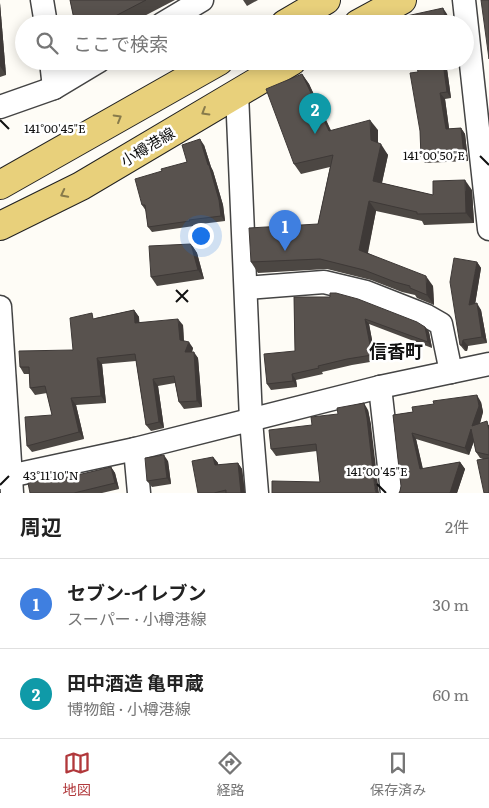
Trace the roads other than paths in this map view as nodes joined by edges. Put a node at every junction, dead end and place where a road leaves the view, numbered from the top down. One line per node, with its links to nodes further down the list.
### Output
1 (42, 0): 6 (street)
2 (202, 0): 7 (street)
3 (326, 0): 8 (main road)
4 (402, 0): 9 (main road)
5 (464, 0): 10 (street)
6 (44, 15)
7 (177, 15)
8 (300, 15)
9 (374, 15)
10 (466, 15)
11 (52, 70): 16 (street)
12 (84, 70): 16 (street)
13 (203, 70): 19 (main road, one-way to 13)
14 (277, 70): 17 (main road, 小樽港線)
15 (472, 70): 21 (street)
16 (54, 88): 18 (street)
17 (237, 93): 20 (main road, 小樽港線, one-way to 20); 22 (street)
18 (0, 107)
19 (0, 186)
20 (0, 226)
21 (489, 229)
22 (246, 288): 25 (street); 27 (street)
23 (0, 308): 29 (street)
24 (489, 364): 25 (street)
25 (451, 372): 26 (street)
26 (380, 387): 27 (street); 32 (street)
27 (252, 420): 28 (street); 31 (street)
28 (135, 449): 29 (street); 30 (street)
29 (7, 482)
30 (139, 493)
31 (257, 493)
32 (392, 493)

